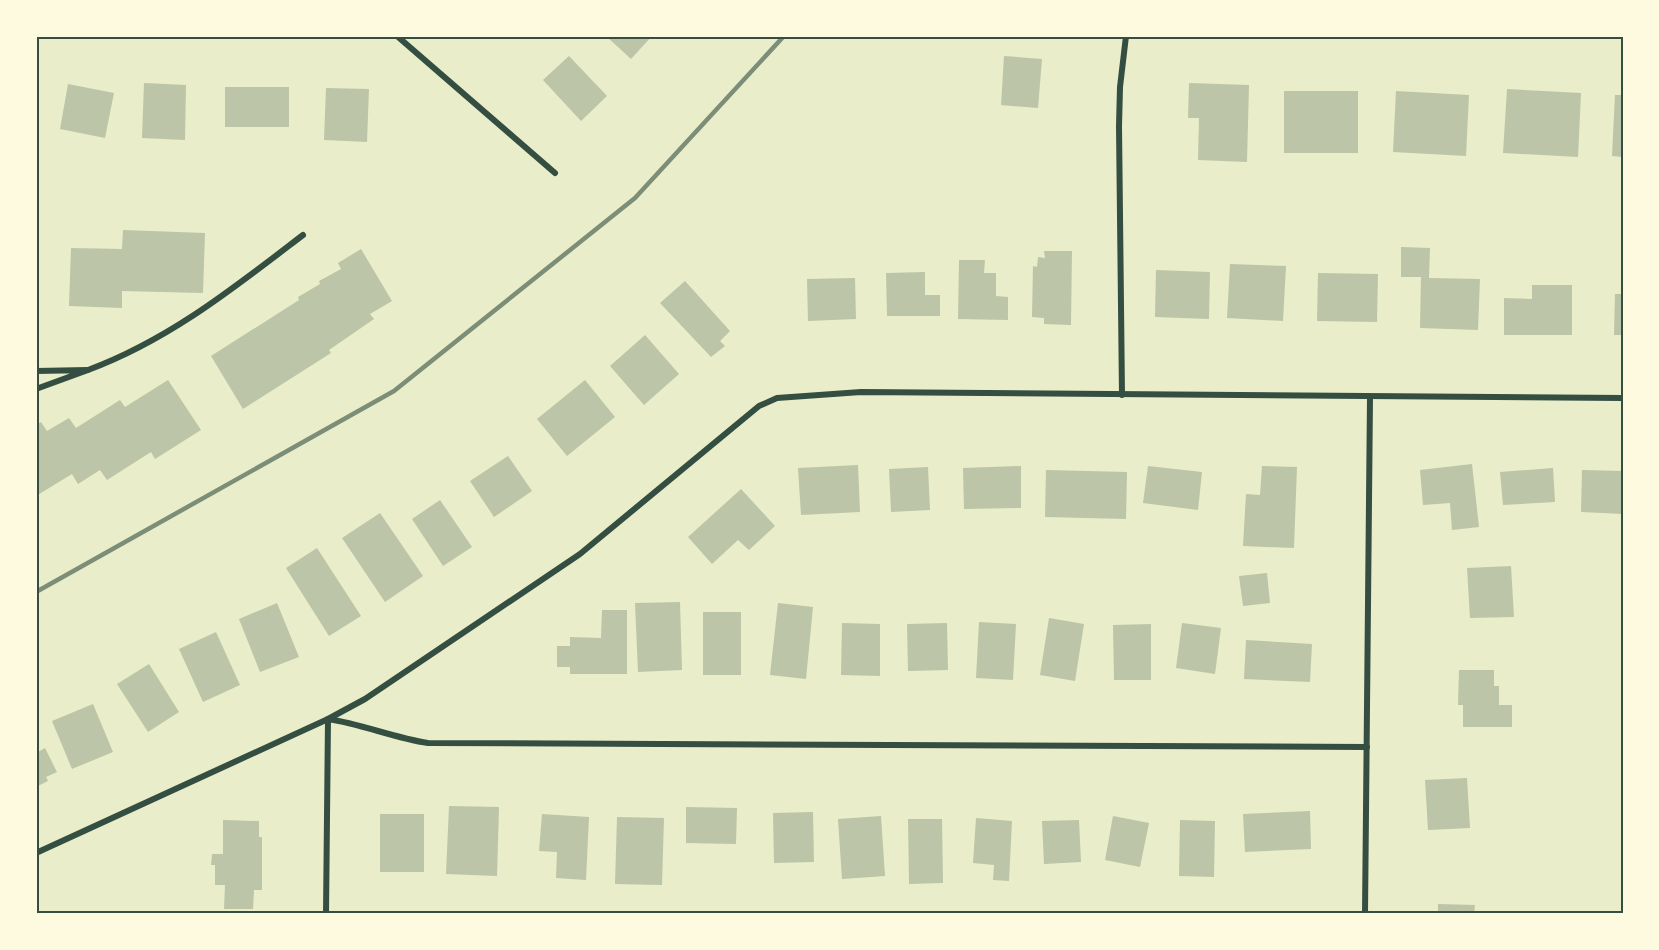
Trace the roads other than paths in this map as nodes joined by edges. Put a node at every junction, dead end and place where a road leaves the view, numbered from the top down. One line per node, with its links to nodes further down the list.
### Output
1 (397, 36): 3 (street)
2 (1126, 36): 8 (street)
3 (555, 173)
4 (303, 235): 5 (street)
5 (88, 370): 6 (street); 7 (street)
6 (36, 371)
7 (36, 389)
8 (1122, 395): 9 (street); 11 (street)
9 (1370, 397): 10 (street); 12 (street)
10 (1623, 398)
11 (328, 718): 12 (street); 13 (street); 14 (street)
12 (1367, 747): 15 (street)
13 (36, 853)
14 (326, 914)
15 (1365, 914)

